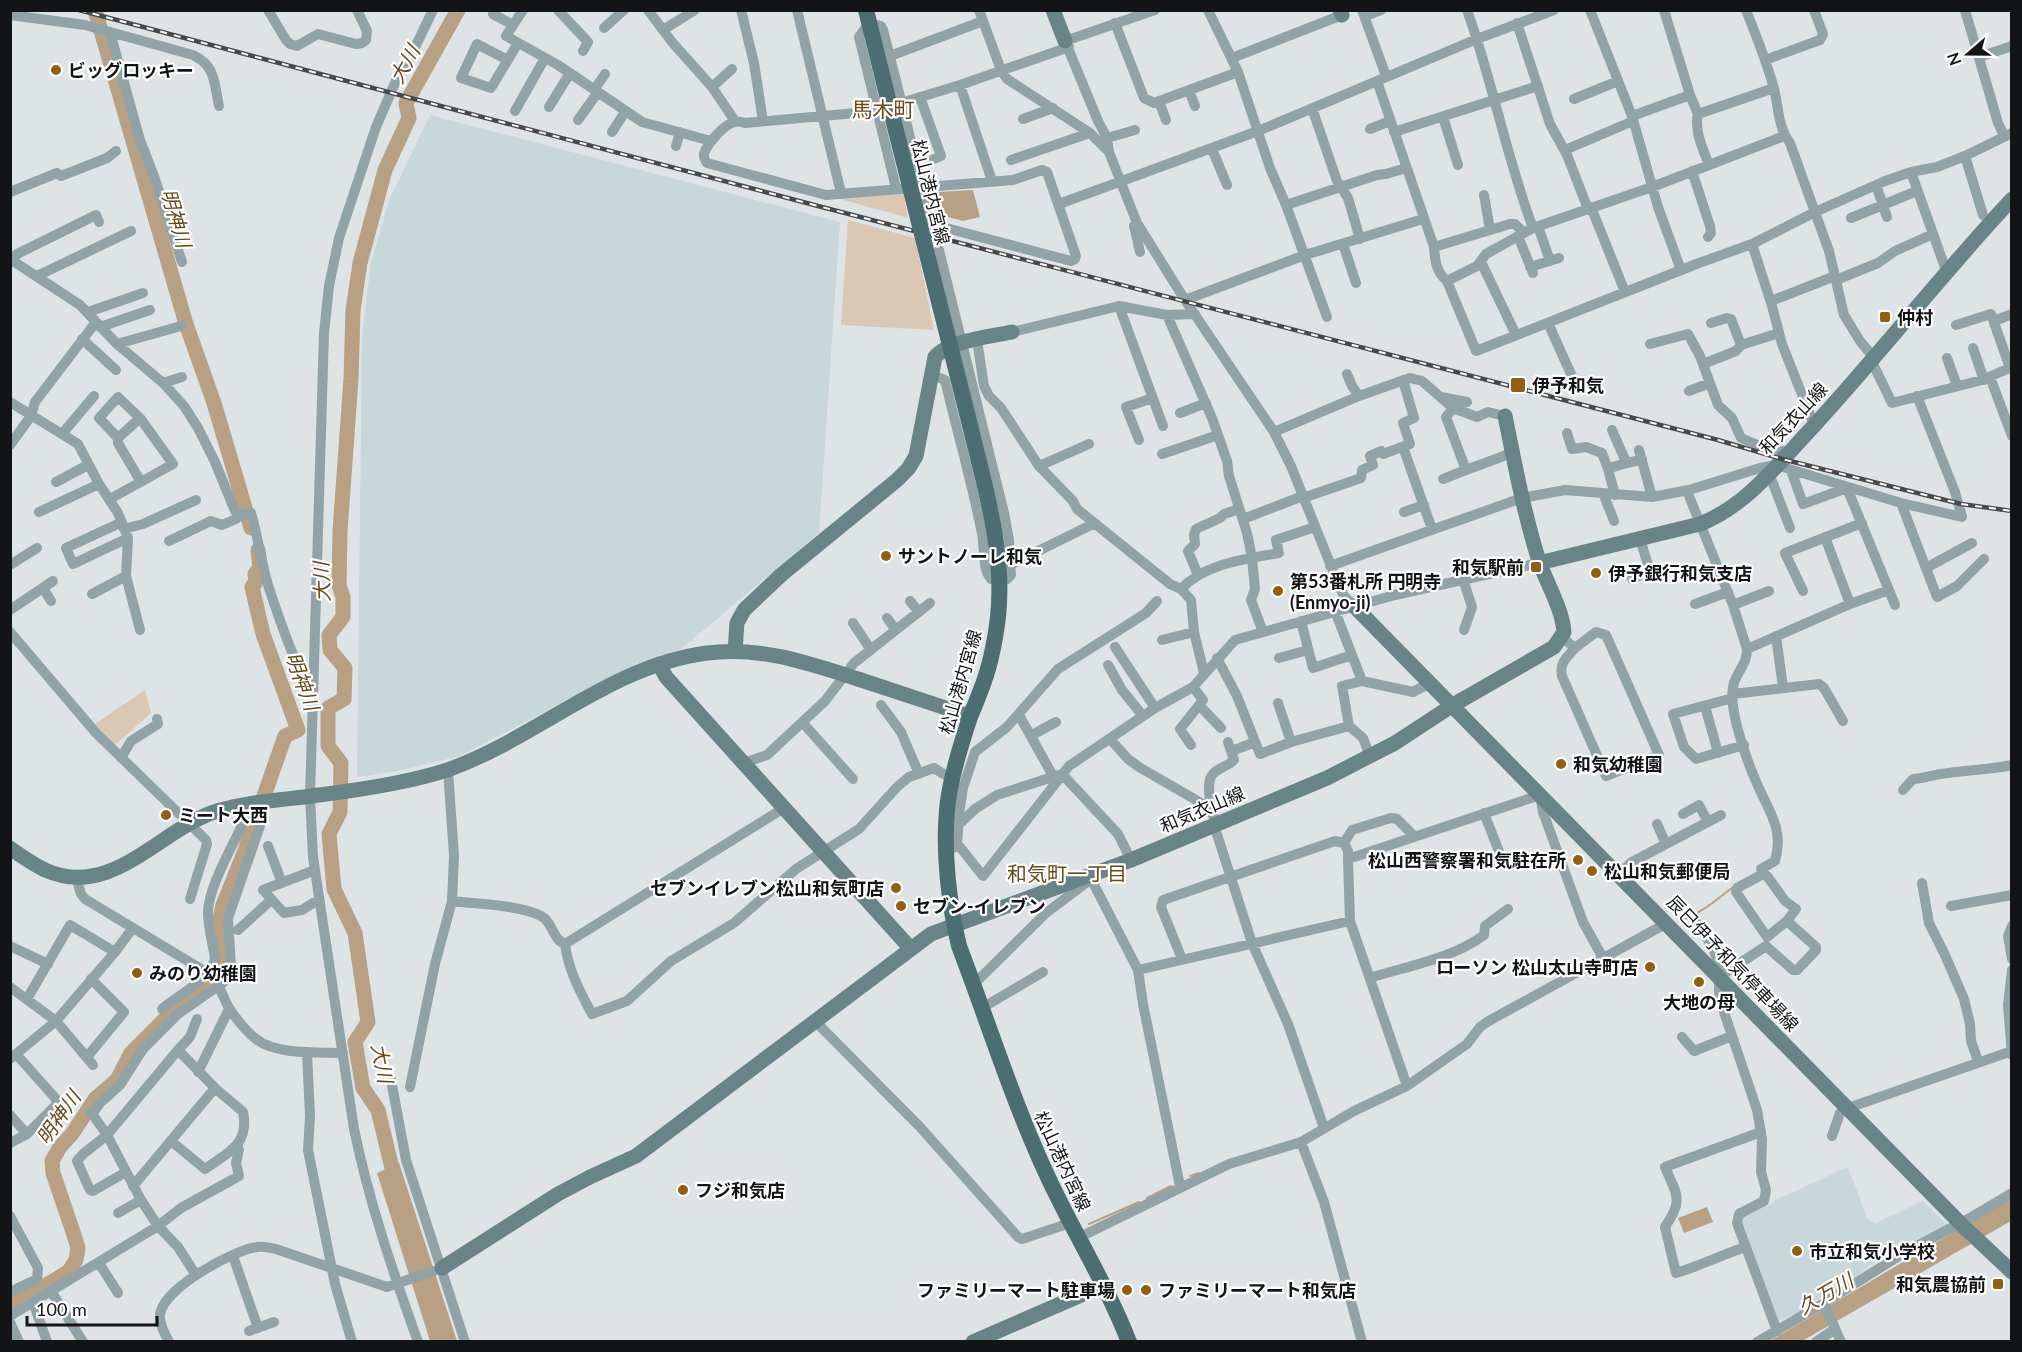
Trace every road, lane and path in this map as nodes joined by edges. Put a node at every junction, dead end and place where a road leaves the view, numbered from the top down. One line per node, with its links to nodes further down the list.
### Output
1 (268, 10): 2 (street)
2 (357, 10)
3 (433, 10): 320 (street)
4 (495, 10): 31 (street)
5 (523, 10): 31 (street)
6 (558, 10): 39 (street)
7 (624, 10): 32 (street)
8 (648, 10): 33 (street)
9 (695, 10): 33 (street)
10 (741, 10): 80 (street)
11 (797, 10): 73 (street)
12 (1053, 10): 37 (street)
13 (1155, 10): 25 (street)
14 (1208, 10): 43 (street)
15 (1380, 10): 24 (street)
16 (1467, 10): 35 (street)
17 (1554, 10): 29 (street)
18 (1590, 10): 52 (street)
19 (1664, 10): 59 (street)
20 (1746, 10): 45 (street)
21 (1814, 10): 45 (street)
22 (1965, 10): 41 (street)
23 (1341, 13): 43 (street)
24 (1363, 13): 51 (street)
25 (1134, 14): 30 (street)
26 (10, 15): 34 (street)
27 (981, 16): 40 (street); 47 (street)
28 (868, 17): 40 (street); 67 (main road, 松山港内宮線)
29 (1520, 18): 35 (street); 54 (street)
30 (1115, 23): 37 (street); 62 (street)
31 (513, 25): 36 (street)
32 (604, 28)
33 (663, 30): 55 (street)
34 (107, 31): 64 (street); 142 (street)
35 (1477, 39): 51 (street); 63 (street)
36 (518, 43): 42 (street); 44 (street)
37 (1067, 44): 47 (street); 90 (street)
38 (2012, 46): 41 (street)
39 (583, 51)
40 (890, 56): 67 (street)
41 (1980, 57): 88 (street)
42 (545, 58): 49 (street); 70 (street)
43 (1232, 58): 48 (street)
44 (508, 60): 44 (street)
45 (1765, 60): 56 (street)
46 (732, 69): 55 (street)
47 (1001, 70): 53 (street); 68 (street)
48 (1238, 72): 57 (street); 84 (street)
49 (570, 73): 58 (street); 65 (street)
50 (605, 74): 58 (street)
51 (1382, 79): 69 (street); 81 (street)
52 (1618, 81): 61 (street); 75 (street)
53 (960, 85): 60 (street); 105 (street)
54 (1538, 86): 63 (street); 94 (street)
55 (712, 87): 79 (street)
56 (1774, 87): 72 (street); 89 (street)
57 (1189, 90): 62 (street); 66 (street)
58 (596, 91): 71 (street); 77 (street)
59 (1690, 95): 72 (street); 75 (street)
60 (920, 97): 67 (street); 98 (street)
61 (1574, 99)
62 (1159, 101): 78 (street)
63 (1494, 101): 74 (street); 130 (street)
64 (219, 106)
65 (549, 106)
66 (1195, 106)
67 (890, 108): 73 (street); 109 (street); 112 (street); 269 (main road, 松山港内宮線, bridge)
68 (1053, 108): 76 (street); 87 (street)
69 (1312, 108): 84 (street); 110 (street)
70 (515, 111)
71 (625, 111): 85 (street); 86 (street)
72 (1698, 114): 101 (street)
73 (822, 116): 80 (street); 115 (street)
74 (1443, 117): 81 (street); 100 (street)
75 (1633, 118): 94 (street); 111 (street)
76 (1023, 119)
77 (578, 120)
78 (1166, 120)
79 (735, 121): 80 (street); 91 (street)
80 (763, 121)
81 (1392, 127): 82 (street); 102 (street)
82 (1370, 129)
83 (1135, 130): 90 (street)
84 (1258, 131): 93 (street); 119 (street)
85 (612, 132)
86 (680, 132): 91 (street); 92 (street)
87 (1090, 133): 96 (street); 99 (street)
88 (2008, 134): 97 (street)
89 (1784, 136): 101 (street); 122 (street)
90 (1107, 138): 96 (street)
91 (711, 141): 115 (street)
92 (676, 146)
93 (1212, 149): 106 (street); 107 (street)
94 (1565, 150): 121 (street)
95 (116, 151): 114 (street)
96 (1109, 152): 106 (street)
97 (1965, 156): 104 (street); 123 (street)
98 (934, 159)
99 (1011, 160)
100 (1458, 165)
101 (1709, 165): 103 (street)
102 (1406, 168): 110 (street); 126 (street)
103 (1692, 171): 111 (street); 132 (street)
104 (1911, 172): 108 (street); 113 (street)
105 (992, 181): 109 (street); 118 (street)
106 (1120, 183): 118 (street); 128 (street)
107 (1227, 185)
108 (1876, 185): 120 (street); 122 (street)
109 (922, 187): 112 (street); 118 (street)
110 (1340, 187): 119 (street); 133 (street)
111 (1652, 187): 121 (street); 144 (street)
112 (896, 188): 115 (street)
113 (1917, 191): 120 (street); 131 (street)
114 (10, 192)
115 (841, 193)
116 (1484, 195): 129 (street)
117 (2012, 200): 145 (street, 和気衣山線)
118 (1059, 204)
119 (1286, 205): 140 (street)
120 (1882, 205): 124 (street); 125 (street)
121 (1589, 208): 130 (street); 150 (street)
122 (1815, 212): 136 (street); 147 (street)
123 (1983, 216)
124 (1887, 217)
125 (1851, 218)
126 (1423, 219): 133 (street); 137 (street)
127 (99, 222): 141 (street)
128 (1137, 223): 139 (street); 152 (street)
129 (1490, 230): 130 (street); 137 (street)
130 (1528, 231): 130 (street); 143 (street)
131 (1933, 234): 145 (street); 147 (street)
132 (1708, 237)
133 (1359, 239): 135 (street)
134 (136, 243): 146 (street)
135 (1343, 244): 140 (street); 149 (street)
136 (1752, 244): 144 (street); 153 (street)
137 (1434, 247): 148 (street)
138 (939, 250): 172 (street)
139 (1140, 252)
140 (1305, 255): 152 (street); 160 (street)
141 (11, 260): 146 (street)
142 (182, 262)
143 (1480, 262): 148 (street); 169 (street)
144 (1681, 270): 150 (street)
145 (1947, 273): 178 (street, 和気衣山線)
146 (37, 276): 156 (street)
147 (1835, 278): 153 (street); 178 (street)
148 (1447, 281): 169 (street)
149 (1356, 283)
150 (1625, 292): 162 (street)
151 (143, 293): 156 (street)
152 (1185, 300): 157 (street)
153 (1771, 301): 168 (street)
154 (1119, 306): 159 (street); 167 (street); 196 (street)
155 (150, 310): 164 (street)
156 (88, 312): 164 (street)
157 (1195, 314): 159 (street); 208 (street)
158 (2012, 314): 161 (street)
159 (1167, 315): 199 (street)
160 (1328, 317)
161 (1994, 321): 165 (street); 180 (street)
162 (1548, 322): 169 (street); 188 (street)
163 (1711, 323): 175 (street)
164 (98, 324): 170 (street); 173 (street)
165 (1956, 325)
166 (181, 326): 173 (street)
167 (1012, 332): 171 (street)
168 (1779, 333): 175 (street); 205 (street)
169 (1516, 335)
170 (82, 339): 181 (street); 202 (street)
171 (977, 340): 172 (street); 223 (street)
172 (961, 343): 183 (street); 261 (street)
173 (117, 344): 187 (street)
174 (1650, 344): 179 (street)
175 (1741, 345): 179 (street)
176 (1973, 348): 185 (street)
177 (1947, 358): 190 (street)
178 (1873, 360): 194 (street); 205 (street, 和気衣山線)
179 (1703, 364): 189 (street)
180 (2011, 367): 185 (street)
181 (116, 370)
182 (1347, 374): 193 (street)
183 (933, 375): 269 (street); 307 (street)
184 (182, 377): 187 (street)
185 (1987, 379): 190 (street); 212 (street)
186 (1403, 380): 193 (street); 195 (street); 217 (street)
187 (163, 383): 243 (street)
188 (1575, 383)
189 (1710, 383): 191 (street); 218 (street)
190 (1958, 386): 194 (street)
191 (1689, 392)
192 (94, 396): 210 (street)
193 (1359, 396): 208 (street)
194 (1917, 396): 239 (street)
195 (1441, 397): 198 (street); 200 (street)
196 (1153, 398): 206 (street); 214 (street)
197 (10, 402): 202 (street)
198 (1467, 402)
199 (1206, 403): 201 (street); 211 (street)
200 (1453, 408): 203 (street); 225 (street)
201 (1180, 413)
202 (32, 416): 210 (street); 216 (street)
203 (1505, 416): 219 (street)
204 (140, 418): 213 (street); 213 (street); 229 (street)
205 (1814, 425): 218 (street, 和気衣山線)
206 (1163, 426)
207 (1612, 430): 221 (street)
208 (1274, 432): 234 (street)
209 (1567, 433): 224 (street)
210 (62, 434): 222 (street)
211 (1218, 435): 220 (street); 244 (street)
212 (2012, 436)
213 (118, 438): 229 (street)
214 (1139, 440)
215 (1089, 444): 223 (street)
216 (10, 445)
217 (1403, 447): 234 (street); 240 (street)
218 (1789, 452): 226 (street, 和気衣山線)
219 (1512, 453): 225 (street); 236 (street)
220 (1162, 454)
221 (1626, 462): 224 (street); 235 (street)
222 (88, 465): 228 (street); 230 (street)
223 (1039, 466): 246 (street)
224 (1608, 469): 233 (street)
225 (1466, 470): 227 (street)
226 (1779, 470): 231 (street); 231 (street); 232 (street); 248 (street, 和気衣山線); 250 (street)
227 (1443, 479)
228 (56, 482)
229 (141, 482): 237 (street)
230 (99, 484): 237 (street); 241 (street)
231 (1847, 488): 239 (street); 247 (street)
232 (1687, 491): 235 (street); 248 (street)
233 (1609, 494): 235 (street); 236 (street); 245 (street)
234 (1303, 497): 244 (street); 249 (street)
235 (1652, 497)
236 (1522, 498): 251 (street); 260 (street)
237 (110, 500): 252 (street)
238 (196, 500): 252 (street)
239 (1901, 503): 264 (street)
240 (1424, 505): 242 (street); 251 (street)
241 (39, 512)
242 (1404, 512)
243 (243, 514): 255 (street); 320 (street)
244 (1241, 514): 258 (street); 265 (street)
245 (1614, 521)
246 (1095, 523): 261 (street); 272 (street)
247 (1862, 523): 253 (street); 273 (street)
248 (1700, 524): 254 (street, 和気衣山線); 276 (street)
249 (1315, 527): 258 (street); 263 (street)
250 (1790, 528)
251 (1432, 529): 263 (street)
252 (125, 530): 252 (street); 266 (street)
253 (1825, 537): 275 (street); 283 (street)
254 (1640, 539): 260 (street, 和気衣山線); 268 (street)
255 (169, 541)
256 (1972, 543): 264 (street)
257 (37, 548): 262 (street)
258 (1252, 558): 265 (street); 297 (street)
259 (1984, 559): 264 (street)
260 (1539, 562): 267 (street); 300 (street)
261 (1012, 564): 269 (street)
262 (10, 565)
263 (1330, 566): 286 (street)
264 (1926, 568)
265 (1198, 575): 272 (street)
266 (126, 576): 277 (street); 293 (street)
267 (1463, 579): 286 (street); 295 (street)
268 (1632, 579)
269 (1000, 580): 328 (main road, 松山港内宮線)
270 (53, 581): 271 (street)
271 (43, 588): 278 (street); 287 (street)
272 (1181, 589): 296 (street)
273 (1889, 590): 283 (street); 285 (street)
274 (1769, 591): 284 (street)
275 (1803, 591)
276 (1728, 592): 282 (street); 284 (street)
277 (92, 594)
278 (51, 601)
279 (910, 601): 289 (street)
280 (1157, 601): 327 (street)
281 (930, 603): 289 (street)
282 (1695, 604)
283 (1850, 604): 299 (street)
284 (1733, 605): 304 (street)
285 (1895, 605)
286 (1354, 606): 288 (street); 316 (street, 辰巳伊予和気停車場線)
287 (10, 610)
288 (1335, 611): 291 (street); 308 (street)
289 (919, 612): 294 (street)
290 (887, 618): 294 (street)
291 (1301, 621): 297 (street); 306 (street)
292 (853, 623): 305 (street)
293 (140, 630)
294 (896, 630): 305 (street)
295 (1464, 630)
296 (1194, 632): 301 (street); 313 (street)
297 (1263, 632): 309 (street)
298 (12, 636): 344 (street)
299 (1776, 636): 304 (street); 318 (street)
300 (1562, 637): 303 (street); 324 (street)
301 (1162, 640)
302 (1115, 647): 326 (street)
303 (1575, 648): 303 (street)
304 (1747, 649): 319 (street)
305 (871, 650): 314 (street)
306 (1308, 650): 308 (street); 310 (street)
307 (735, 651): 311 (street); 314 (street)
308 (1352, 655): 315 (street)
309 (1217, 658): 313 (street); 338 (street)
310 (1279, 658)
311 (659, 664): 345 (street); 347 (street)
312 (1108, 665): 329 (street)
313 (1204, 673): 317 (street)
314 (844, 675): 328 (street); 332 (street)
315 (1362, 681): 316 (street); 334 (street)
316 (1430, 682): 324 (street, 辰巳伊予和気停車場線)
317 (1193, 687): 323 (street); 326 (street)
318 (1783, 687): 319 (street); 331 (street)
319 (1733, 696): 325 (street); 341 (street)
320 (313, 697): 354 (street)
321 (1278, 703): 339 (street)
322 (881, 705): 348 (street)
323 (1199, 705): 335 (street); 340 (street)
324 (1453, 705): 343 (street, 和気衣山線); 353 (street, 辰巳伊予和気停車場線)
325 (1704, 706): 342 (street); 342 (street)
326 (1155, 708): 329 (street)
327 (1019, 715): 336 (street); 364 (street)
328 (970, 716): 351 (main road, 松山港内宮線)
329 (1143, 716): 337 (street)
330 (157, 719): 344 (street)
331 (1843, 721)
332 (802, 722): 345 (street); 350 (street)
333 (1056, 722): 336 (street)
334 (1349, 726): 339 (street); 343 (street)
335 (1221, 728)
336 (1032, 735): 349 (street)
337 (1110, 738): 349 (street); 360 (street)
338 (1255, 742): 339 (street); 360 (street)
339 (1291, 742)
340 (1191, 745)
341 (1744, 745): 342 (street); 378 (street)
342 (1718, 753)
343 (1370, 756): 360 (street, 和気衣山線)
344 (121, 758): 362 (street)
345 (744, 763): 355 (street)
346 (2012, 765): 352 (street)
347 (448, 770): 354 (street); 387 (street)
348 (919, 774): 351 (street); 372 (street)
349 (1058, 775): 364 (street); 371 (street); 374 (street)
350 (852, 779)
351 (953, 780): 371 (main road, 松山港内宮線)
352 (1903, 790)
353 (1540, 795): 356 (street); 377 (street, 辰巳伊予和気停車場線); 405 (street)
354 (315, 796): 362 (street); 376 (street)
355 (784, 808): 372 (street); 401 (street)
356 (1484, 813): 366 (street); 375 (street)
357 (1683, 814): 361 (street)
358 (1721, 815): 361 (street)
359 (244, 821): 415 (street)
360 (1215, 821): 374 (street, 和気衣山線); 379 (street)
361 (1708, 822): 368 (street)
362 (187, 823): 380 (street); 385 (street)
363 (1657, 824): 368 (street)
364 (958, 825): 371 (street)
365 (260, 826): 415 (street)
366 (1415, 837): 367 (street); 373 (street)
367 (1344, 843): 373 (street); 379 (street)
368 (1666, 844): 377 (street)
369 (268, 846): 382 (street)
370 (10, 848): 380 (street)
371 (952, 848): 395 (main road, 松山港内宮線)
372 (822, 851): 401 (street); 403 (street)
373 (1348, 859): 392 (street)
374 (1131, 860): 381 (street, 和気衣山線)
375 (1493, 860)
376 (315, 870): 382 (street); 388 (street)
377 (1618, 874): 394 (street, 辰巳伊予和気停車場線)
378 (1763, 874): 393 (street); 399 (street)
379 (1231, 876): 400 (street); 406 (street)
380 (76, 877): 397 (street)
381 (1090, 877): 395 (street, 和気衣山線); 409 (street); 416 (street)
382 (282, 883): 386 (street)
383 (1922, 883): 432 (street)
384 (2012, 895): 389 (street)
385 (194, 896)
386 (271, 900): 388 (street); 398 (street)
387 (452, 901): 401 (street); 436 (street)
388 (320, 902): 430 (street)
389 (1951, 906)
390 (1508, 909): 413 (street)
391 (1695, 920): 412 (street)
392 (1350, 921): 400 (street); 413 (street)
393 (1787, 921): 399 (street); 399 (street)
394 (1667, 923): 405 (street); 412 (street, 辰巳伊予和気停車場線)
395 (955, 926): 403 (street, 和気衣山線); 416 (main road, 松山港内宮線)
396 (2012, 927): 407 (street)
397 (132, 929): 404 (street); 415 (street)
398 (238, 930)
399 (1766, 941): 412 (street)
400 (1252, 943): 406 (street); 440 (street)
401 (565, 944)
402 (10, 946): 408 (street)
403 (911, 949): 424 (street, 和気衣山線)
404 (115, 952): 408 (street); 414 (street)
405 (1603, 958): 435 (street)
406 (1182, 959): 409 (street)
407 (2012, 959)
408 (48, 964): 418 (street)
409 (1138, 970): 451 (street)
410 (2012, 970): 429 (street)
411 (1043, 972): 419 (street)
412 (1721, 975): 425 (street); 438 (street, 辰巳伊予和気停車場線)
413 (1370, 978): 435 (street)
414 (91, 979): 423 (street); 423 (street)
415 (215, 979): 420 (street); 421 (street); 443 (street)
416 (974, 984): 419 (main road, 松山港内宮線)
417 (10, 987): 418 (street)
418 (27, 999): 423 (street)
419 (982, 1008): 458 (main road, 松山港内宮線)
420 (162, 1009)
421 (229, 1009): 428 (street); 433 (street)
422 (197, 1019): 427 (street)
423 (56, 1021): 431 (street)
424 (814, 1021): 458 (street); 464 (street, 和気衣山線)
425 (1732, 1036): 426 (street); 441 (street)
426 (1682, 1037)
427 (178, 1050): 433 (street); 443 (street)
428 (307, 1052): 430 (street); 463 (street)
429 (2011, 1052): 432 (street)
430 (343, 1053): 467 (street)
431 (13, 1057): 442 (street)
432 (1978, 1061): 438 (street)
433 (198, 1072): 437 (street)
434 (391, 1080): 464 (street)
435 (1407, 1086): 440 (street)
436 (410, 1087)
437 (214, 1088): 445 (street); 448 (street)
438 (1848, 1108): 444 (street); 456 (street, 辰巳伊予和気停車場線)
439 (10, 1115): 442 (street)
440 (1324, 1128): 446 (street)
441 (1761, 1132): 460 (street); 460 (street)
442 (27, 1134): 447 (street)
443 (107, 1135): 449 (street); 449 (street)
444 (1832, 1136)
445 (171, 1141): 448 (street); 450 (street)
446 (1301, 1142): 451 (street); 488 (street)
447 (10, 1143)
448 (237, 1144): 457 (street)
449 (126, 1172): 450 (street)
450 (133, 1186): 453 (street)
451 (1180, 1186): 458 (street)
452 (2012, 1192): 456 (street)
453 (141, 1200): 454 (street); 457 (street)
454 (118, 1213)
455 (10, 1215): 459 (street)
456 (1962, 1225): 465 (street, 辰巳伊予和気停車場線); 473 (street)
457 (158, 1226): 462 (street); 466 (street)
458 (1074, 1230): 468 (main road, 松山港内宮線)
459 (15, 1237): 470 (street)
460 (1745, 1247): 478 (street)
461 (233, 1256): 463 (street); 466 (street); 476 (street)
462 (99, 1263): 469 (street); 471 (street)
463 (331, 1267): 467 (street); 483 (street)
464 (440, 1269): 467 (street); 485 (street)
465 (2012, 1272)
466 (196, 1275): 482 (street)
467 (400, 1283): 484 (street)
468 (1104, 1285): 486 (street); 487 (main road, 松山港内宮線)
469 (51, 1291): 472 (street); 481 (street)
470 (10, 1292)
471 (118, 1293)
472 (33, 1302): 474 (street); 480 (street)
473 (1825, 1305): 477 (street); 478 (street)
474 (10, 1316)
475 (10, 1322): 479 (street)
476 (274, 1322)
477 (1835, 1328): 490 (street); 491 (street)
478 (1777, 1331): 489 (street)
479 (19, 1341)
480 (47, 1341)
481 (83, 1341)
482 (169, 1341)
483 (352, 1341)
484 (418, 1341)
485 (465, 1341)
486 (973, 1341)
487 (1129, 1341)
488 (1362, 1341)
489 (1757, 1341)
490 (1816, 1341)
491 (1841, 1341)

